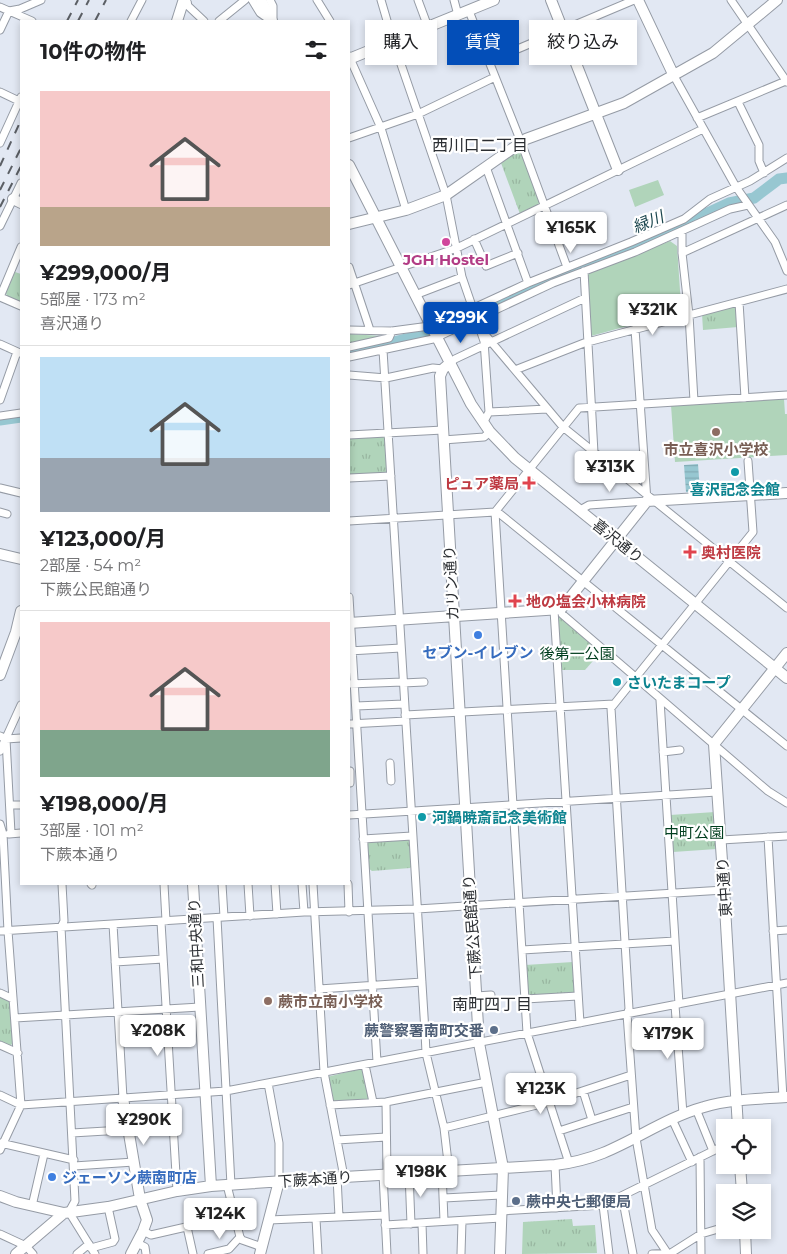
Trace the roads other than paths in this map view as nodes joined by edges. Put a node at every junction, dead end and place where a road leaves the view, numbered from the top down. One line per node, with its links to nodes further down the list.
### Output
1 (41, 0): 20 (street)
2 (245, 0): 26 (street)
3 (252, 0): 27 (street)
4 (261, 0): 28 (street)
5 (270, 0): 29 (street)
6 (381, 0): 31 (street)
7 (418, 0): 32 (street)
8 (454, 0): 21 (street)
9 (494, 0): 19 (street)
10 (551, 0): 34 (street)
11 (634, 0): 35 (street)
12 (638, 0): 45 (street)
13 (731, 0): 37 (street)
14 (777, 0): 37 (street)
15 (139, 1): 23 (street)
16 (320, 1): 30 (street)
17 (185, 2): 24 (street); 25 (street)
18 (0, 7): 20 (street)
19 (469, 10): 21 (street); 33 (street)
20 (9, 11): 22 (street); 38 (street)
21 (458, 15): 36 (street)
22 (30, 20)
23 (131, 20)
24 (177, 20)
25 (203, 20)
26 (220, 20)
27 (270, 20)
28 (271, 20)
29 (272, 20)
30 (330, 20)
31 (387, 20)
32 (425, 20)
33 (473, 20)
34 (559, 20)
35 (587, 20)
36 (437, 23)
37 (748, 24): 45 (street); 47 (street)
38 (0, 30)
39 (365, 51): 40 (street)
40 (350, 57)
41 (350, 59): 54 (street)
42 (401, 65): 51 (street)
43 (490, 65): 46 (street)
44 (577, 65): 52 (street)
45 (674, 76): 52 (street); 53 (street)
46 (495, 77): 51 (street); 57 (street)
47 (786, 81): 50 (street)
48 (0, 92): 49 (street)
49 (20, 99): 58 (street)
50 (738, 102): 53 (street); 63 (street)
51 (418, 114): 54 (street); 66 (street)
52 (596, 114): 57 (street); 62 (street)
53 (697, 118): 55 (street)
54 (381, 128): 56 (street); 71 (street)
55 (703, 129): 62 (street); 65 (street)
56 (350, 138)
57 (521, 142): 61 (street); 69 (street)
58 (0, 143)
59 (787, 158): 63 (street)
60 (350, 167): 72 (street, 喜沢通り)
61 (486, 167): 66 (street); 75 (street)
62 (618, 170): 69 (street)
63 (764, 173): 65 (street)
64 (20, 188): 67 (street)
65 (736, 188): 68 (street); 85 (street)
66 (446, 195): 71 (street); 79 (street)
67 (17, 201): 76 (street)
68 (747, 204): 73 (street); 77 (street)
69 (544, 205): 75 (street); 85 (street)
70 (787, 205): 73 (street)
71 (406, 210): 72 (street)
72 (376, 218): 74 (street); 84 (street, 喜沢通り)
73 (758, 218): 82 (street); 83 (street)
74 (350, 224)
75 (506, 224): 78 (street); 81 (street)
76 (0, 226)
77 (682, 231): 82 (street); 86 (street)
78 (474, 239): 79 (street); 81 (street)
79 (457, 248): 84 (street); 88 (street)
80 (20, 249): 93 (street)
81 (518, 253): 89 (street)
82 (682, 253): 98 (street)
83 (785, 260): 87 (street)
84 (401, 267): 90 (street); 92 (street, 喜沢通り)
85 (567, 267): 89 (street)
86 (584, 271): 94 (street); 99 (street)
87 (787, 271)
88 (462, 277): 92 (street); 97 (street)
89 (528, 283): 97 (street)
90 (352, 284): 103 (street)
91 (787, 289): 95 (street)
92 (415, 295): 100 (street, 喜沢通り)
93 (0, 297): 96 (street)
94 (585, 298): 106 (street); 108 (street)
95 (739, 302): 98 (street); 118 (street)
96 (20, 306)
97 (473, 310): 99 (street); 100 (street)
98 (689, 315): 101 (street); 120 (street)
99 (477, 322): 105 (street); 108 (street)
100 (431, 326): 104 (street); 105 (street, 喜沢通り)
101 (635, 329): 106 (street); 121 (street)
102 (350, 330): 103 (street)
103 (370, 330): 104 (street)
104 (392, 331): 109 (street)
105 (437, 337): 110 (street); 113 (street, 喜沢通り)
106 (588, 342): 114 (street); 122 (street)
107 (0, 344): 111 (street)
108 (488, 344): 113 (street); 114 (street); 124 (street)
109 (350, 347)
110 (383, 350): 112 (street); 116 (street)
111 (19, 352): 119 (street)
112 (350, 357)
113 (446, 366): 116 (street); 127 (street, 喜沢通り); 132 (street, カリン通り)
114 (515, 370): 123 (street)
115 (350, 375): 116 (street)
116 (386, 378): 130 (street)
117 (787, 396): 118 (street)
118 (745, 398): 120 (street)
119 (0, 400)
120 (694, 401): 121 (street)
121 (640, 403): 122 (street); 142 (street)
122 (592, 407): 128 (street); 133 (street)
123 (547, 409): 124 (street); 128 (street)
124 (489, 412): 127 (street)
125 (20, 413): 126 (street)
126 (0, 416)
127 (483, 423): 129 (street, 喜沢通り)
128 (563, 427): 133 (street); 135 (street)
129 (490, 432): 132 (street); 135 (street, 喜沢通り)
130 (389, 433): 131 (street); 132 (street); 136 (street)
131 (350, 435)
132 (443, 435): 145 (street, カリン通り)
133 (594, 453): 142 (street)
134 (748, 461): 141 (street)
135 (530, 470): 143 (street, 喜沢通り); 144 (street)
136 (391, 476): 137 (street); 146 (street)
137 (350, 478)
138 (0, 488): 139 (street)
139 (20, 493)
140 (787, 493): 141 (street)
141 (750, 495): 142 (street); 151 (street)
142 (649, 499): 143 (street); 148 (street); 151 (street)
143 (580, 510): 148 (street, 喜沢通り)
144 (495, 512): 145 (street); 152 (street); 156 (street)
145 (448, 514): 146 (street); 157 (street, カリン通り)
146 (394, 518): 147 (street); 159 (street)
147 (350, 520)
148 (616, 540): 152 (street); 153 (street, 喜沢通り)
149 (0, 554): 150 (street)
150 (20, 559)
151 (729, 561): 153 (street); 154 (street)
152 (583, 581): 155 (street); 162 (street)
153 (695, 604): 162 (street); 166 (street, 喜沢通り)
154 (787, 608)
155 (558, 610): 156 (street); 168 (street); 177 (street)
156 (502, 614): 157 (street); 180 (street)
157 (453, 616): 159 (street); 181 (street, カリン通り)
158 (20, 618): 161 (street)
159 (400, 620): 160 (street); 163 (street)
160 (350, 623): 164 (street)
161 (18, 633): 167 (street)
162 (661, 645): 168 (street); 179 (street)
163 (401, 648): 164 (street); 171 (street)
164 (350, 651): 172 (street)
165 (787, 653): 166 (street)
166 (774, 668): 169 (street, 喜沢通り); 179 (street)
167 (1, 672)
168 (635, 678): 173 (street); 175 (street)
169 (787, 678)
170 (424, 682): 171 (street)
171 (403, 683): 172 (street); 174 (street)
172 (352, 684): 176 (street)
173 (660, 700): 186 (street); 190 (street)
174 (404, 704): 176 (street); 182 (street)
175 (614, 704): 177 (street); 197 (street)
176 (356, 706): 183 (street)
177 (561, 706): 180 (street); 198 (street)
178 (20, 709): 184 (street)
179 (741, 709): 186 (street); 187 (street)
180 (507, 710): 181 (street); 200 (street)
181 (459, 713): 182 (street); 203 (street, カリン通り)
182 (405, 718): 183 (street); 204 (street)
183 (352, 724): 206 (street)
184 (3, 737): 185 (street); 189 (street); 201 (street)
185 (20, 738)
186 (714, 744): 195 (street, 東中通り); 199 (street)
187 (787, 746)
188 (680, 750): 190 (street)
189 (0, 751)
190 (663, 752): 196 (street)
191 (390, 763): 193 (street)
192 (350, 771): 194 (street)
193 (391, 781)
194 (350, 783)
195 (717, 792): 196 (street); 215 (street, 東中通り)
196 (666, 795): 197 (street); 227 (street)
197 (616, 798): 198 (street); 228 (street)
198 (567, 801): 200 (street); 229 (street)
199 (787, 803)
200 (513, 804): 203 (street); 230 (street)
201 (10, 805): 202 (street); 210 (street)
202 (20, 805)
203 (464, 807): 204 (street); 231 (street, 下蕨公民館通り)
204 (411, 811): 206 (street); 211 (street)
205 (350, 814): 206 (street)
206 (362, 814): 214 (street)
207 (0, 824): 209 (street)
208 (20, 833): 210 (street)
209 (3, 834): 210 (street); 216 (street)
210 (12, 834)
211 (412, 836): 214 (street); 232 (street)
212 (787, 836): 213 (street)
213 (768, 837): 215 (street); 246 (street)
214 (364, 839): 236 (street)
215 (721, 840): 226 (street, 東中通り)
216 (2, 860): 245 (street)
217 (62, 885): 243 (street)
218 (164, 885): 241 (street)
219 (193, 885): 240 (street, 三和中央通り)
220 (222, 885): 239 (street)
221 (248, 885): 238 (street)
222 (275, 885): 237 (street)
223 (302, 885): 233 (street)
224 (313, 885): 234 (street)
225 (348, 885): 235 (street)
226 (724, 890): 227 (street); 259 (street, 東中通り)
227 (672, 894): 228 (street); 247 (street)
228 (622, 896): 229 (street); 248 (street)
229 (572, 899): 230 (street); 249 (street)
230 (519, 902): 231 (street); 250 (street)
231 (470, 906): 232 (street); 261 (street, 下蕨公民館通り)
232 (417, 909): 236 (street); 253 (street)
233 (304, 912): 234 (street); 237 (street)
234 (314, 912): 235 (street); 257 (street)
235 (349, 912): 236 (street)
236 (368, 912): 256 (street)
237 (277, 914): 238 (street)
238 (250, 916): 239 (street)
239 (221, 918): 240 (street); 284 (street)
240 (195, 920): 241 (street); 266 (street, 三和中央通り)
241 (163, 921): 242 (street); 251 (street)
242 (113, 924): 243 (street); 252 (street)
243 (60, 927): 245 (street); 270 (street)
244 (787, 930): 246 (street)
245 (4, 931): 263 (street)
246 (773, 931): 255 (street)
247 (674, 941): 248 (street); 265 (street)
248 (625, 944): 249 (street); 269 (street)
249 (575, 947): 250 (street); 262 (street)
250 (522, 950): 264 (street)
251 (163, 959): 252 (street); 267 (street)
252 (115, 962): 268 (street)
253 (422, 982): 256 (street); 277 (street)
254 (787, 982): 255 (street)
255 (776, 984): 259 (street); 291 (street)
256 (373, 986): 257 (street); 278 (street)
257 (319, 989): 280 (street)
258 (0, 993): 263 (street)
259 (730, 994): 265 (street); 293 (street, 東中通り)
260 (490, 995): 261 (street)
261 (476, 996): 274 (street, 下蕨公民館通り)
262 (578, 996): 264 (street); 272 (street)
263 (13, 999): 271 (street)
264 (525, 999): 273 (street)
265 (677, 1005): 269 (street); 301 (street)
266 (200, 1007): 267 (street); 287 (street, 三和中央通り)
267 (166, 1010): 268 (street); 288 (street)
268 (118, 1012): 270 (street); 290 (street)
269 (627, 1014): 272 (street); 281 (street)
270 (65, 1016): 271 (street); 292 (street)
271 (15, 1018): 276 (street)
272 (580, 1023): 273 (street)
273 (527, 1033): 274 (street); 296 (street)
274 (479, 1043): 277 (street); 282 (street, 下蕨公民館通り)
275 (0, 1044): 276 (street)
276 (18, 1053): 297 (street)
277 (426, 1053): 278 (street); 286 (street)
278 (377, 1062): 279 (street)
279 (365, 1065): 280 (street); 294 (street)
280 (324, 1072): 283 (street); 298 (street)
281 (631, 1075): 285 (street); 299 (street)
282 (487, 1082): 286 (street); 302 (street, 下蕨公民館通り)
283 (268, 1083): 284 (street); 329 (street)
284 (226, 1091): 287 (street); 330 (street)
285 (583, 1091): 296 (street); 305 (street)
286 (436, 1092): 295 (street); 307 (street)
287 (205, 1093): 288 (street); 332 (street, 三和中央通り)
288 (172, 1094): 290 (street); 306 (street)
289 (0, 1095): 297 (street)
290 (124, 1098): 292 (street); 308 (street)
291 (785, 1098): 293 (street, 下蕨本通り)
292 (70, 1101): 297 (street); 310 (street)
293 (736, 1101): 300 (street, 下蕨本通り); 304 (street, 東中通り)
294 (373, 1102): 295 (street); 298 (street)
295 (386, 1102): 311 (street)
296 (549, 1102): 302 (street); 309 (street)
297 (21, 1104): 314 (street)
298 (330, 1105): 313 (street)
299 (633, 1107): 305 (street); 312 (street)
300 (696, 1109): 301 (street, 下蕨本通り); 316 (street)
301 (683, 1114): 303 (street, 下蕨本通り)
302 (493, 1116): 307 (street); 324 (street, 下蕨公民館通り)
303 (672, 1119): 312 (street, 下蕨本通り); 320 (street)
304 (737, 1119)
305 (592, 1120): 309 (street)
306 (174, 1127): 308 (street); 333 (street)
307 (444, 1128): 325 (street)
308 (128, 1130): 310 (street); 319 (street)
309 (559, 1131): 322 (street)
310 (72, 1133): 321 (street)
311 (386, 1138): 313 (street); 327 (street)
312 (636, 1138): 322 (street, 下蕨本通り); 331 (street)
313 (337, 1140): 328 (street)
314 (1, 1146): 317 (street)
315 (716, 1150): 316 (street)
316 (713, 1151): 318 (street)
317 (44, 1154): 321 (street); 339 (street)
318 (700, 1157): 320 (street); 359 (street)
319 (134, 1162): 321 (street); 338 (street)
320 (692, 1162): 331 (street)
321 (74, 1163): 343 (street)
322 (569, 1163): 323 (street, 下蕨本通り)
323 (555, 1165): 324 (street, 下蕨本通り); 342 (street)
324 (503, 1168): 325 (street, 下蕨本通り); 334 (street, 下蕨公民館通り)
325 (446, 1171): 326 (street, 下蕨本通り); 337 (street)
326 (409, 1173): 327 (street, 下蕨本通り); 353 (street)
327 (385, 1174): 328 (street, 下蕨本通り); 344 (street)
328 (340, 1177): 329 (street, 下蕨本通り); 347 (street)
329 (278, 1181): 330 (street, 下蕨本通り); 349 (street)
330 (229, 1185): 332 (street, 下蕨本通り); 346 (street)
331 (644, 1185): 336 (street); 380 (street)
332 (211, 1186): 333 (street, 下蕨本通り)
333 (177, 1191): 338 (street, 下蕨本通り)
334 (501, 1195): 337 (street); 345 (street, 下蕨公民館通り)
335 (0, 1196): 339 (street)
336 (622, 1196): 340 (street); 378 (street)
337 (444, 1198): 351 (street)
338 (140, 1199): 341 (street, 下蕨本通り); 357 (street)
339 (32, 1206): 343 (street)
340 (603, 1206): 342 (street); 377 (street)
341 (108, 1207): 343 (street, 下蕨本通り); 363 (street)
342 (557, 1208): 345 (street)
343 (67, 1212): 363 (street); 364 (street)
344 (385, 1215): 347 (street); 354 (street)
345 (501, 1215): 350 (street); 376 (street, 下蕨公民館通り)
346 (234, 1216): 355 (street); 360 (street)
347 (339, 1217): 348 (street)
348 (316, 1219): 349 (street); 372 (street)
349 (270, 1220): 365 (street)
350 (462, 1220): 351 (street); 375 (street)
351 (444, 1221): 352 (street)
352 (422, 1223): 353 (street); 374 (street)
353 (412, 1224): 354 (street)
354 (386, 1225): 373 (street)
355 (187, 1227): 357 (street); 370 (street)
356 (716, 1230): 359 (street)
357 (143, 1231): 362 (street)
358 (0, 1234): 364 (street)
359 (701, 1234): 380 (street); 381 (street)
360 (240, 1237): 365 (street); 371 (street)
361 (745, 1239): 382 (street)
362 (137, 1243): 368 (street); 369 (street)
363 (92, 1249): 367 (street)
364 (29, 1250): 366 (street)
365 (261, 1251)
366 (16, 1254)
367 (78, 1254)
368 (131, 1254)
369 (146, 1254)
370 (193, 1254)
371 (208, 1254)
372 (318, 1254)
373 (386, 1254)
374 (423, 1254)
375 (461, 1254)
376 (500, 1254)
377 (609, 1254)
378 (633, 1254)
379 (652, 1254): 380 (street)
380 (668, 1254)
381 (701, 1254)
382 (746, 1254)

